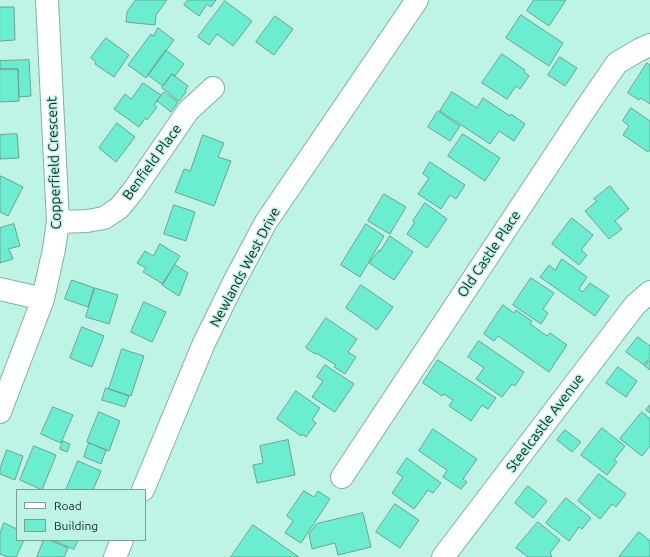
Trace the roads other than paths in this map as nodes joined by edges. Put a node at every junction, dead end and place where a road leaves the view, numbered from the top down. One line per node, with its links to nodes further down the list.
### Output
1 (47, 0): 5 (street, Copperfield Crescent)
2 (417, 0): 11 (street, Newlands West Drive)
3 (650, 45): 10 (street, Old Castle Place)
4 (213, 88): 5 (street, Benfield Place)
5 (58, 222): 8 (street, Copperfield Crescent)
6 (0, 288): 8 (street)
7 (650, 292): 14 (street, Steelcastle Avenue)
8 (43, 299): 9 (street, Copperfield Crescent)
9 (0, 412)
10 (342, 477)
11 (143, 489)
12 (122, 541): 13 (street)
13 (115, 557)
14 (443, 557)

